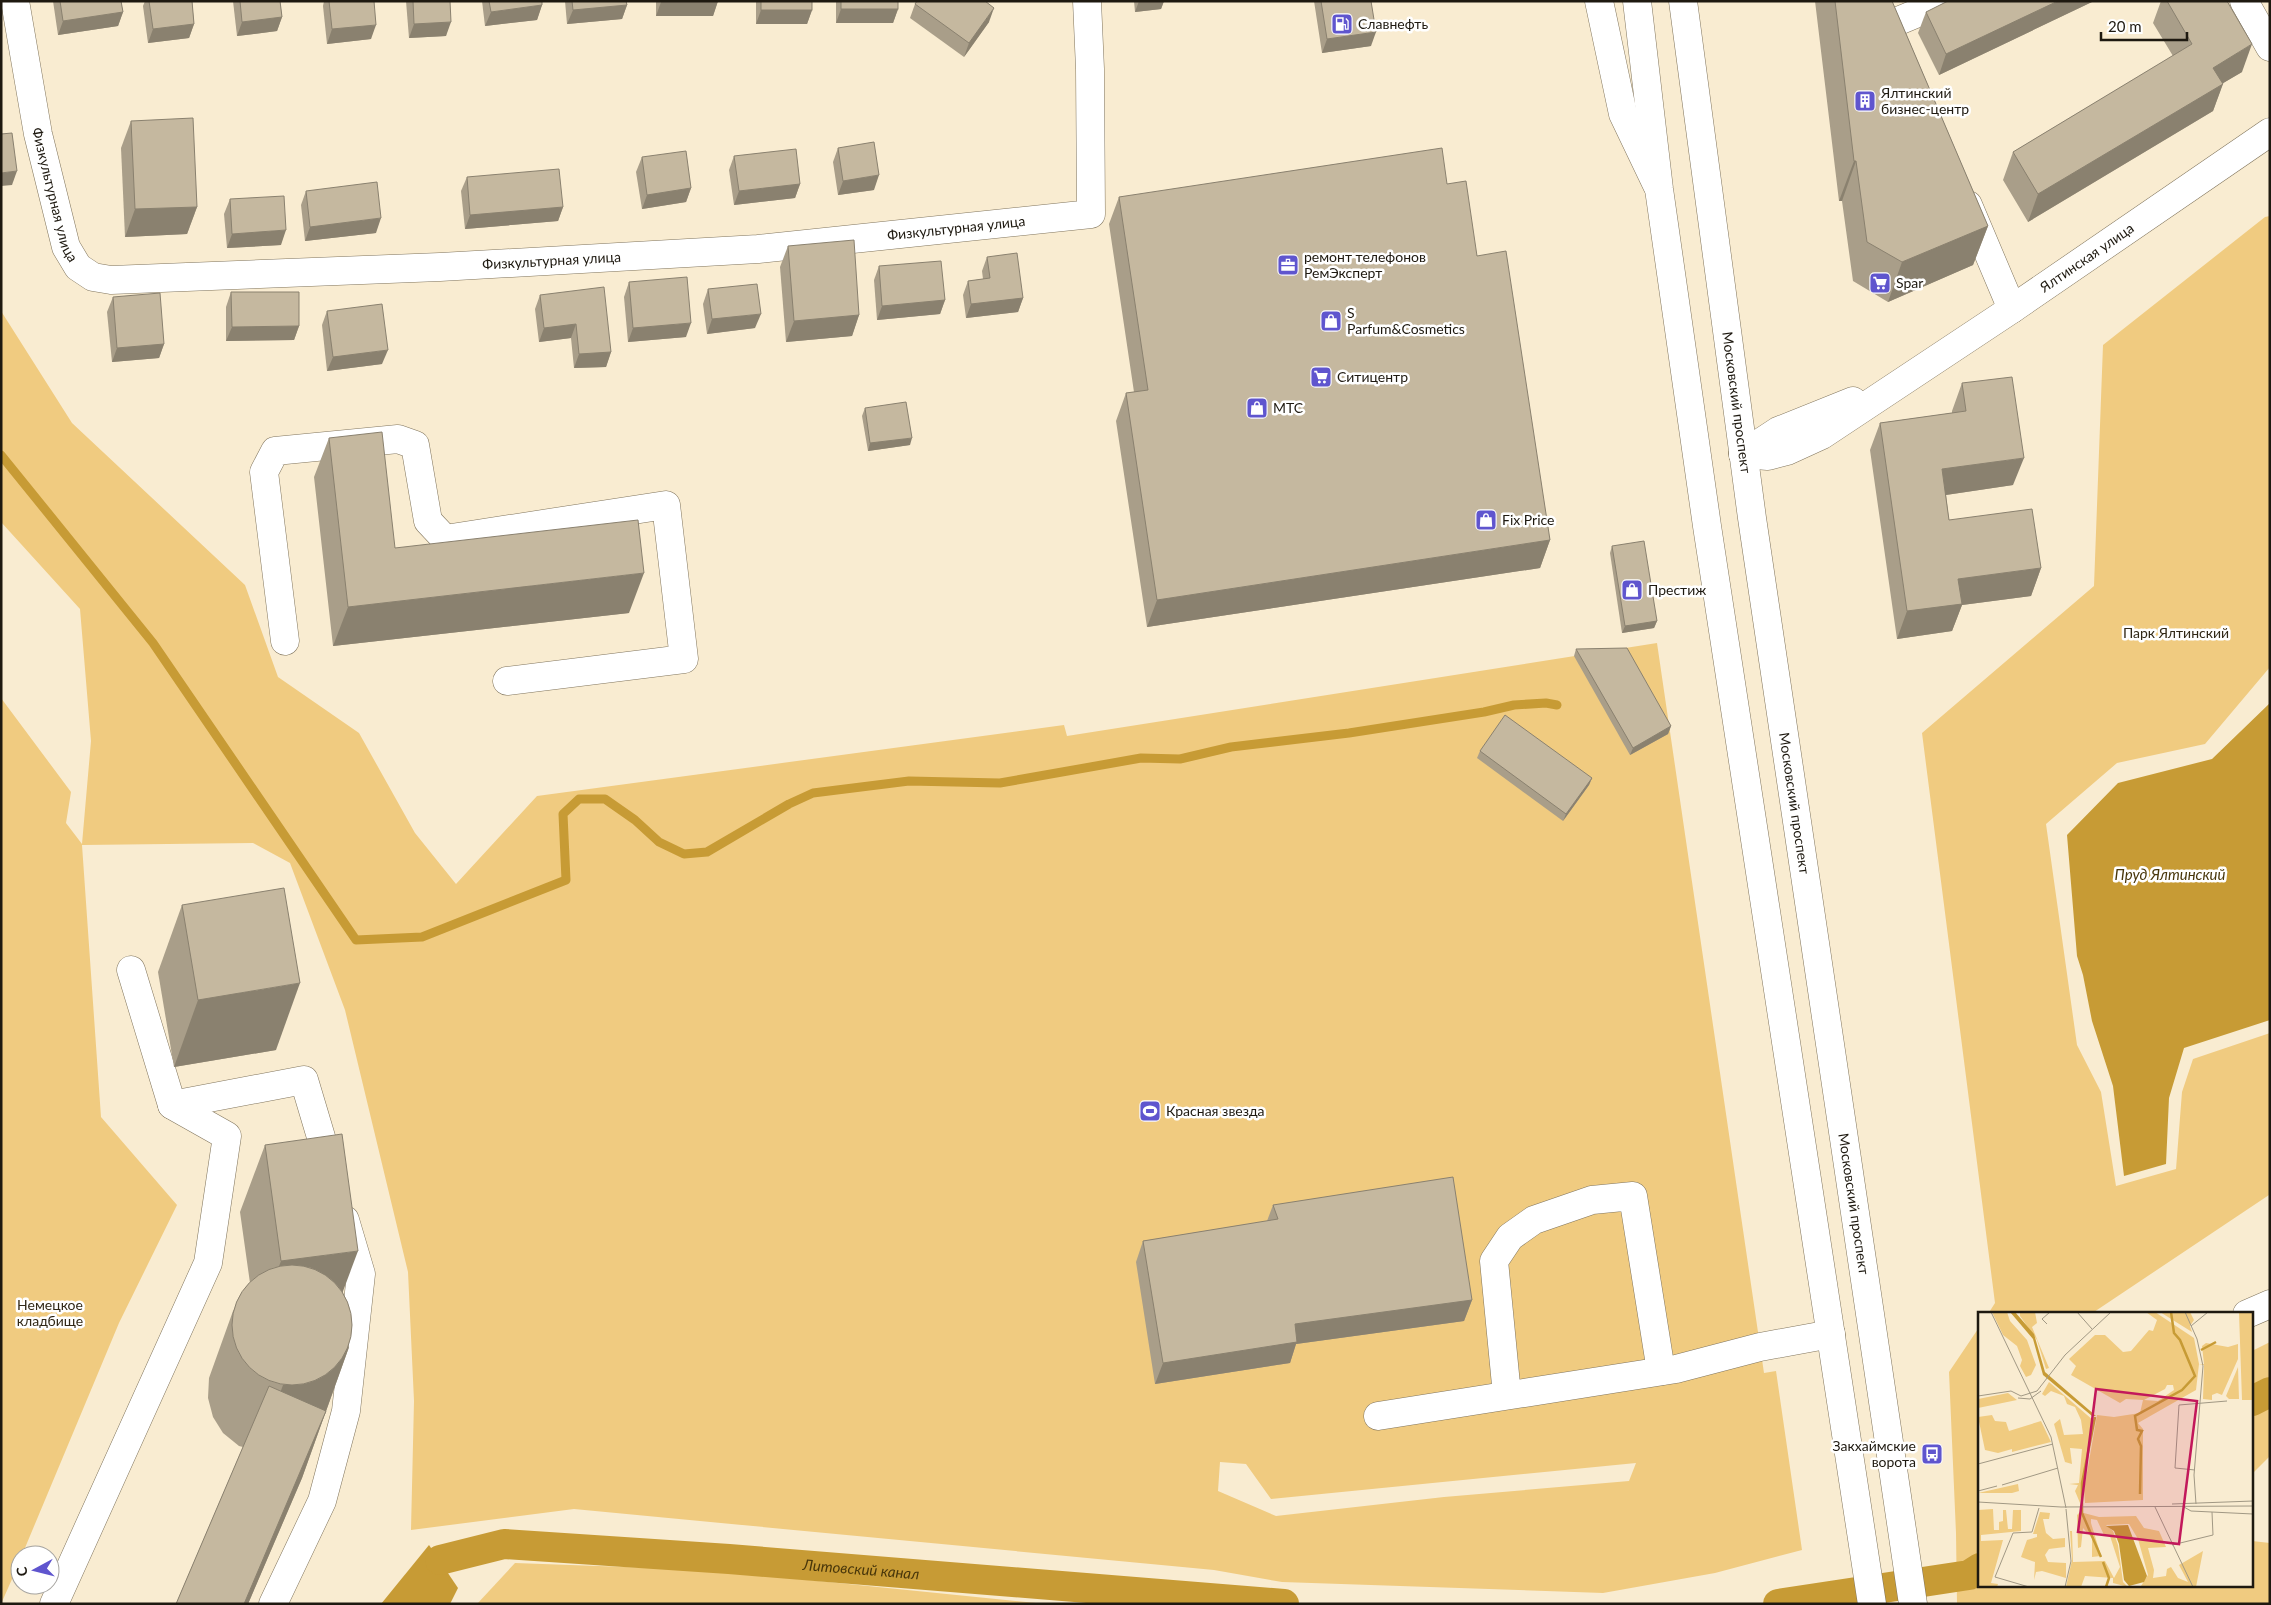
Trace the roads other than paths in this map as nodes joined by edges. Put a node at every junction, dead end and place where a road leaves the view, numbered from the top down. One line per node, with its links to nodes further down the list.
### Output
1 (15, 1): 2 (main road, Физкультурная улица)
2 (1087, 1)
3 (1600, 1): 12 (main road)
4 (1637, 1): 12 (main road)
5 (1683, 1): 14 (main road, Московский проспект)
6 (1946, 1): 8 (main road)
7 (2244, 1): 9 (main road)
8 (1891, 23)
9 (2270, 47)
10 (2270, 132): 13 (main road, Ялтинская улица)
11 (1958, 180): 13 (main road)
12 (1659, 189): 21 (main road)
13 (2012, 309): 14 (main road, Ялтинская улица)
14 (1743, 454): 25 (main road, Московский проспект)
15 (285, 641): 16 (main road)
16 (507, 682)
17 (131, 970): 18 (main road)
18 (172, 1105): 26 (main road); 27 (main road)
19 (2270, 1304): 20 (main road)
20 (2252, 1312)
21 (1831, 1334): 22 (main road); 28 (main road)
22 (1661, 1371): 23 (main road); 23 (main road)
23 (1506, 1395): 24 (main road)
24 (1378, 1416)
25 (1913, 1603)
26 (54, 1604)
27 (273, 1604)
28 (1872, 1604)

